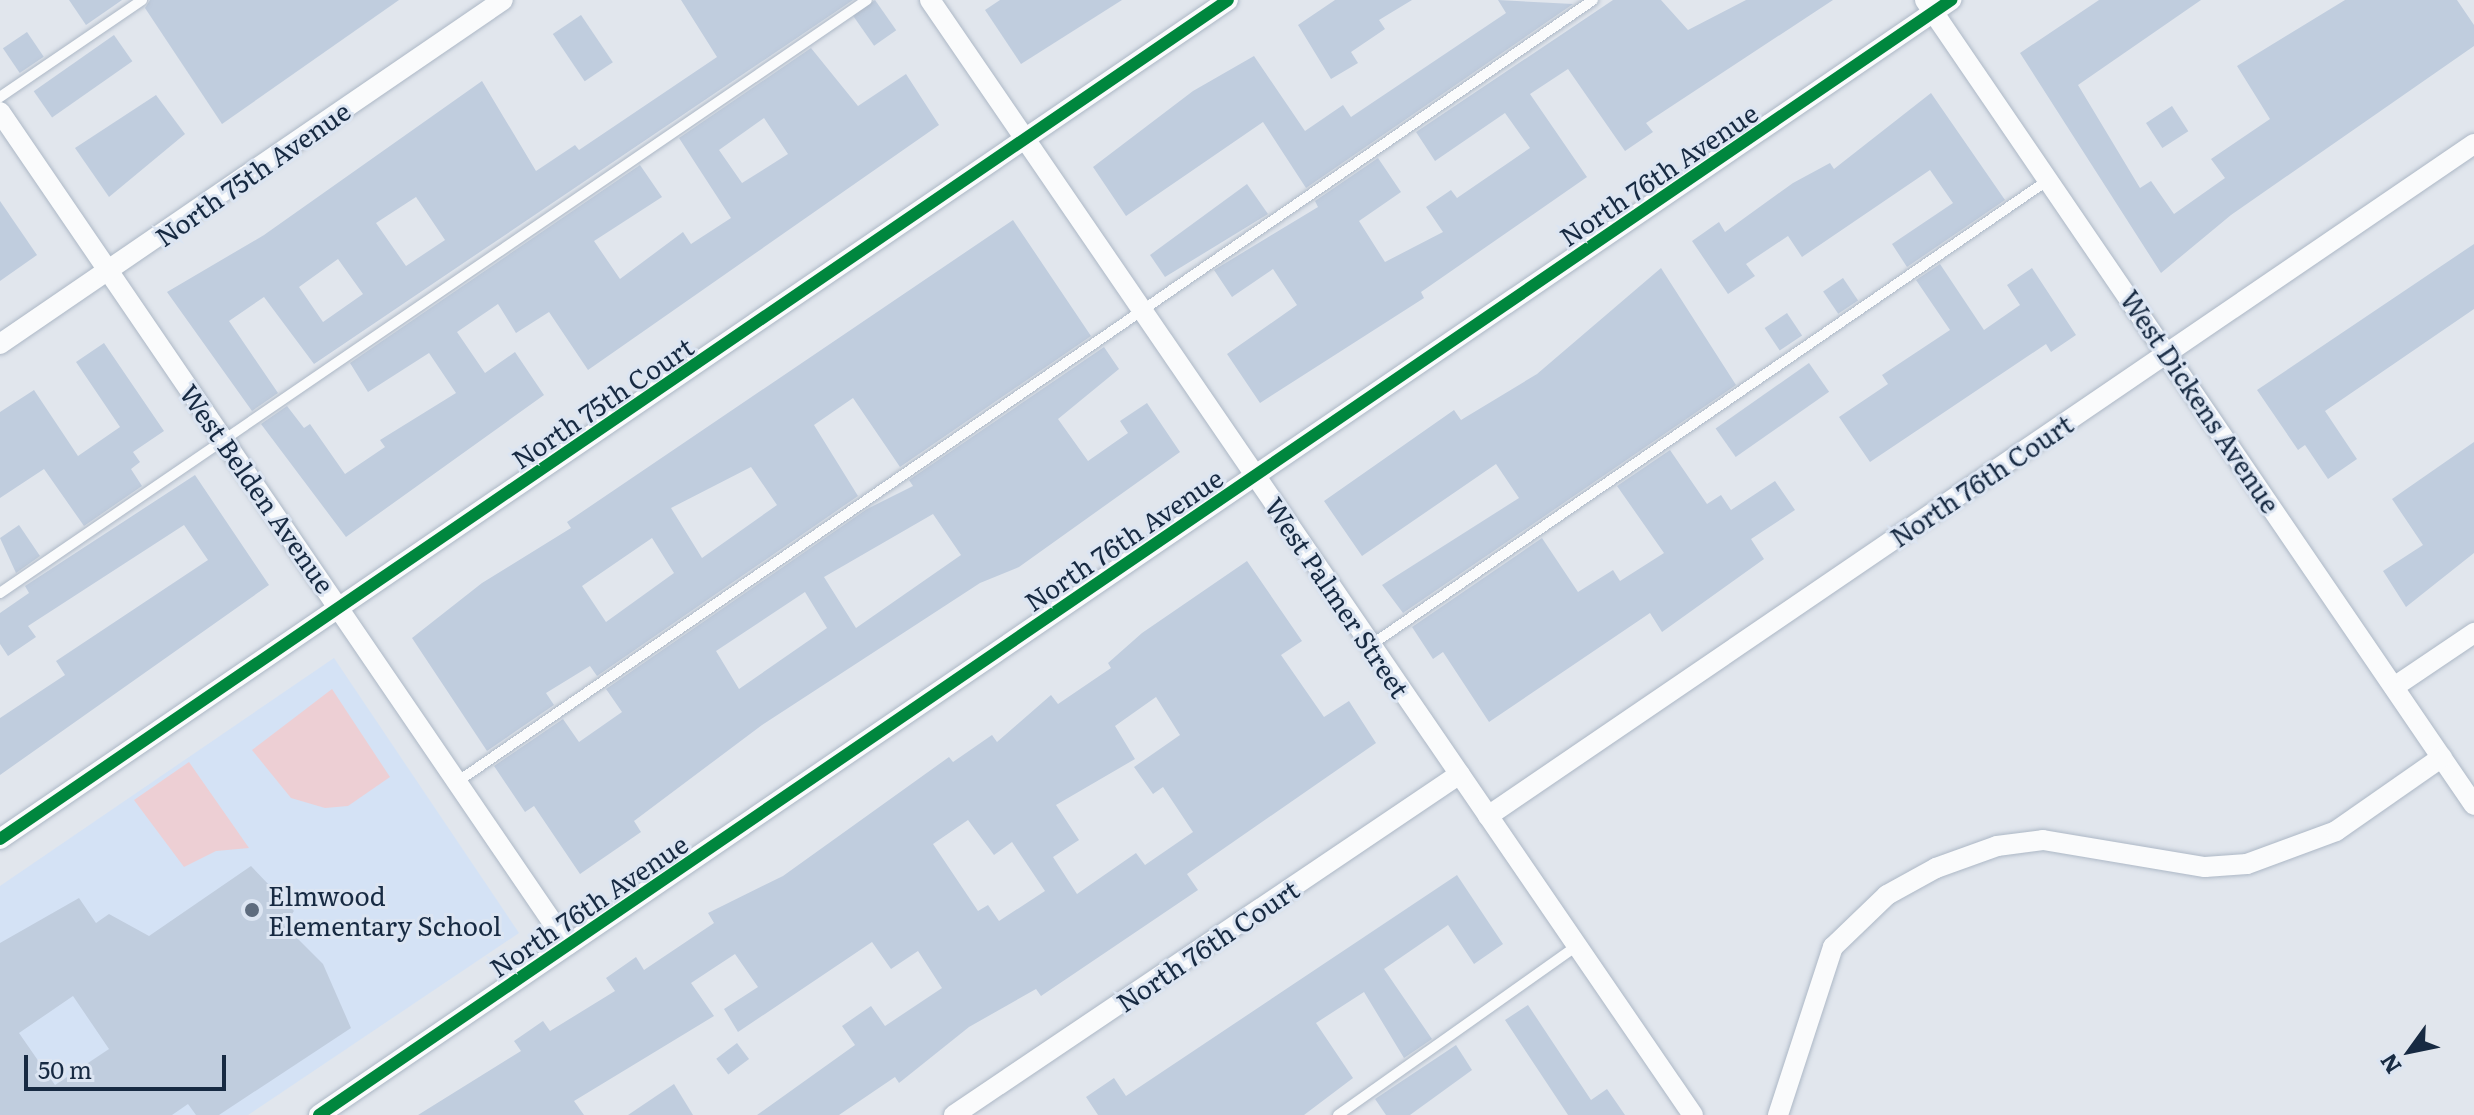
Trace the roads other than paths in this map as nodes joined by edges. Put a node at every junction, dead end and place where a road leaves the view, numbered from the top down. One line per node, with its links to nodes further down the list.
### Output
1 (142, 0): 9 (lane)
2 (503, 0): 14 (street, North 75th Avenue)
3 (867, 0): 18 (lane)
4 (930, 0): 11 (street, West Palmer Street)
5 (1228, 0): 11 (street, North 75th Court)
6 (1593, 0): 15 (lane)
7 (1951, 0): 8 (street, North 76th Avenue)
8 (1929, 6): 13 (street, West Dickens Avenue); 19 (street, North 76th Avenue)
9 (0, 97)
10 (0, 112): 14 (street, West Belden Avenue)
11 (1025, 139): 15 (street, West Palmer Street); 21 (street, North 75th Court)
12 (2474, 144): 17 (street, North 76th Court)
13 (2048, 180): 17 (street, West Dickens Avenue); 23 (lane)
14 (109, 272): 16 (street, North 75th Avenue); 18 (street, West Belden Avenue)
15 (1142, 310): 19 (street, West Palmer Street); 27 (lane)
16 (0, 344)
17 (2169, 353): 24 (street, West Dickens Avenue); 29 (street, North 76th Court)
18 (224, 440): 20 (lane); 21 (street, West Belden Avenue)
19 (1255, 475): 23 (street, West Palmer Street); 31 (street, North 76th Avenue)
20 (0, 593)
21 (340, 607): 27 (street, West Belden Avenue); 30 (street, North 75th Court)
22 (2474, 633): 24 (street)
23 (1371, 645): 26 (street, West Palmer Street)
24 (2394, 687): 25 (street, West Dickens Avenue)
25 (2442, 757): 28 (street, West Dickens Avenue); 37 (street)
26 (1460, 774): 29 (street, West Palmer Street); 34 (street, North 76th Court)
27 (457, 782): 31 (street, West Belden Avenue)
28 (2474, 805)
29 (1488, 816): 32 (street, West Palmer Street)
30 (0, 839)
31 (568, 945): 33 (street, North 76th Avenue)
32 (1577, 946): 35 (lane); 36 (street, West Palmer Street)
33 (319, 1115)
34 (954, 1115)
35 (1338, 1115)
36 (1693, 1115)
37 (1778, 1115)

